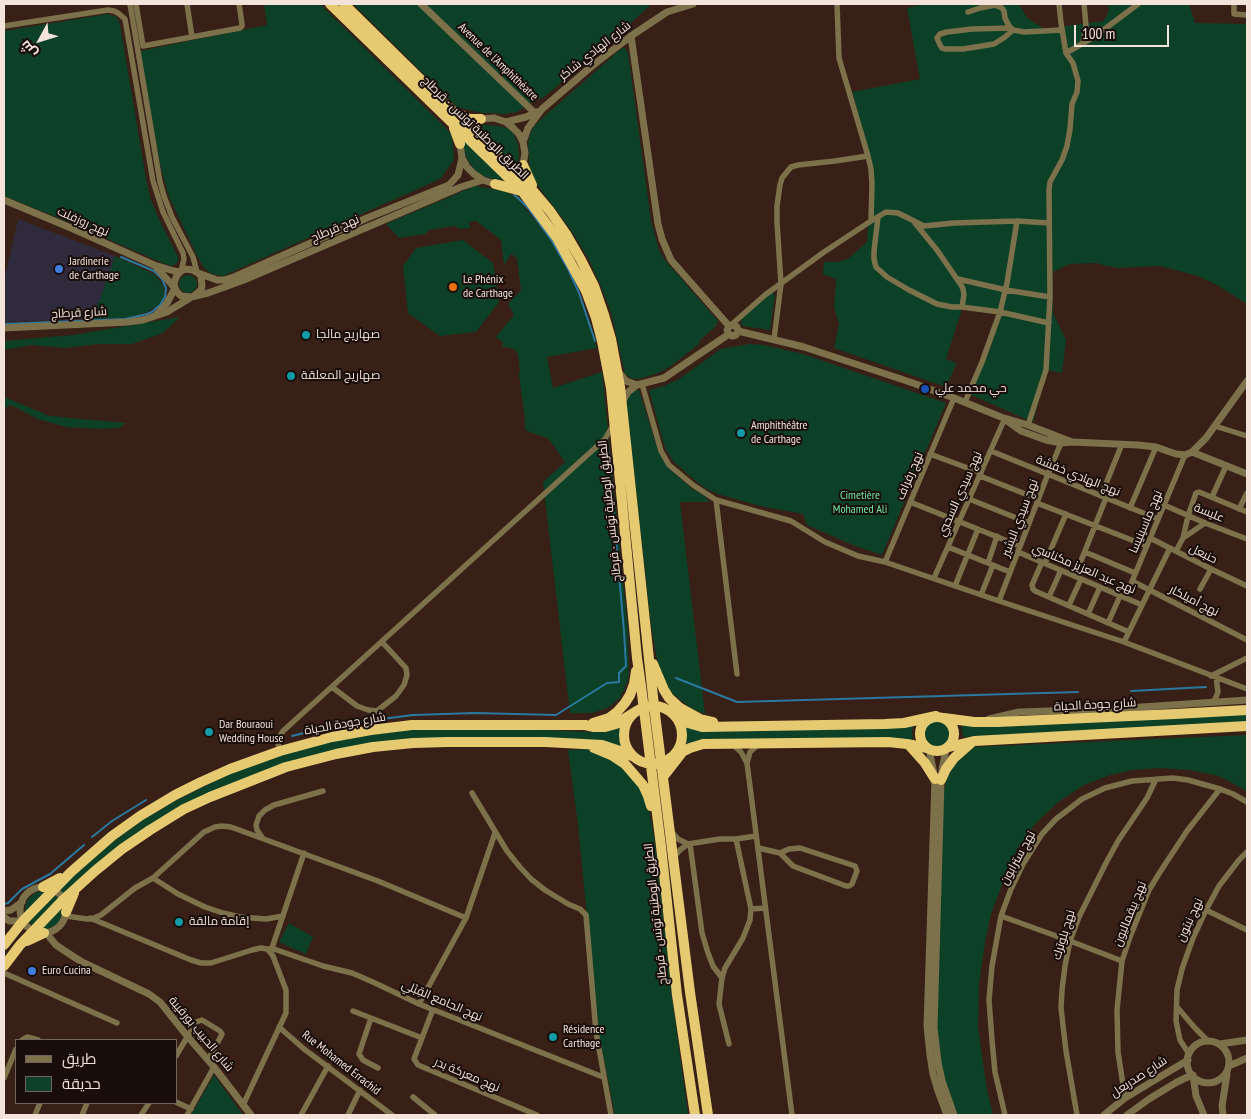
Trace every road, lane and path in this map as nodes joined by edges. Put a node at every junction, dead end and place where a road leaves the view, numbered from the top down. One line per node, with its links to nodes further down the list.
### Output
1 (130, 4): 24 (street)
2 (136, 4): 24 (street)
3 (187, 4): 22 (street)
4 (239, 4): 22 (street)
5 (330, 4): 27 (highway, الطريق الوطنية تونس - قرطاج)
6 (344, 4): 27 (highway, الطريق الوطنية تونس - قرطاج)
7 (421, 4): 26 (street, Avenue de l'Amphithéatre)
8 (676, 4): 15 (street)
9 (693, 4): 15 (street, شارع الهادي شاكر)
10 (837, 4): 33 (street)
11 (1059, 4): 20 (street)
12 (1084, 4): 23 (street)
13 (1138, 4): 23 (street)
14 (1234, 4): 17 (street)
15 (667, 12): 21 (street, شارع الهادي شاكر)
16 (968, 12): 19 (street)
17 (1247, 15)
18 (4, 26): 24 (street)
19 (1012, 29): 19 (street); 20 (street)
20 (1062, 30): 25 (street)
21 (632, 36): 26 (street, شارع الهادي شاكر); 60 (street)
22 (192, 37): 24 (street)
23 (1083, 43): 25 (street)
24 (137, 47): 48 (street); 49 (street)
25 (1066, 53): 46 (street)
26 (538, 113): 29 (street); 31 (street)
27 (451, 115): 28 (highway); 30 (highway, الطريق الوطنية تونس - قرطاج); 32 (highway)
28 (481, 119): 29 (street); 30 (street)
29 (506, 122): 31 (street)
30 (464, 129): 32 (street); 36 (highway, الطريق الوطنية تونس - قرطاج)
31 (523, 142): 35 (street)
32 (460, 144): 34 (street)
33 (868, 156): 44 (street); 51 (street)
34 (462, 158): 37 (street); 49 (street, نهج قرطاج)
35 (523, 165): 36 (street); 40 (highway)
36 (516, 179): 38 (street); 39 (highway, الطريق الوطنية تونس - قرطاج); 40 (highway, الطريق الوطنية تونس - قرطاج)
37 (483, 180): 38 (street); 54 (street, نهج قرطاج)
38 (495, 184): 39 (highway)
39 (522, 191): 73 (highway, الطريق الوطنية تونس - قرطاج)
40 (537, 195): 65 (highway, الطريق الوطنية تونس - قرطاج)
41 (4, 200): 47 (street, نهج روزفلت)
42 (878, 217): 44 (street); 45 (street); 56 (street)
43 (1017, 220): 45 (street); 46 (street); 53 (street)
44 (871, 221): 51 (street)
45 (914, 221): 50 (street)
46 (1049, 223): 55 (street)
47 (154, 265): 48 (street, نهج روزفلت); 52 (street, نهج روزفلت)
48 (180, 271): 49 (street); 52 (street)
49 (197, 272): 54 (street)
50 (958, 279): 53 (street); 56 (street)
51 (781, 284): 60 (street); 64 (street)
52 (174, 288): 54 (street); 58 (street)
53 (1006, 290): 55 (street); 57 (street)
54 (192, 297): 58 (street, شارع قرطاج)
55 (1050, 297): 59 (street)
56 (962, 307): 57 (street)
57 (1000, 312): 59 (street); 71 (street)
58 (154, 317): 61 (street, شارع قرطاج)
59 (1049, 322): 74 (street)
60 (730, 326): 62 (street); 63 (street)
61 (4, 328)
62 (738, 331): 63 (street); 64 (street)
63 (729, 334): 67 (street)
64 (774, 339): 69 (street)
65 (618, 372): 67 (street); 70 (highway, الطريق الوطنية تونس - قرطاج)
66 (1247, 381): 68 (street)
67 (640, 385): 70 (street); 92 (street)
68 (1244, 391): 75 (street)
69 (954, 398): 71 (street); 83 (street, نهج رفراف)
70 (622, 402): 144 (highway, الطريق الوطنية تونس - قرطاج)
71 (965, 402): 72 (street)
72 (1003, 418): 74 (street); 78 (street); 81 (street, نهج سيدي السحبي)
73 (614, 423): 142 (street); 145 (highway, الطريق الوطنية تونس - قرطاج)
74 (1028, 425): 77 (street)
75 (1215, 426): 76 (street); 82 (street)
76 (1247, 436)
77 (1072, 442): 78 (street); 79 (street)
78 (1061, 443): 86 (street, نهج سيدي البشير)
79 (1122, 444): 80 (street); 89 (street)
80 (1156, 447): 82 (street); 96 (street)
81 (991, 451): 85 (street, نهج سيدي السحبي); 86 (street, نهج الهادي خفشة)
82 (1188, 453): 84 (street); 95 (street, نهج ماسينيسا)
83 (930, 454): 85 (street); 94 (street, نهج رفراف)
84 (1226, 466): 87 (street); 90 (street)
85 (980, 474): 91 (street, نهج سيدي السحبي); 93 (street)
86 (1048, 474): 89 (street, نهج الهادي خفشة); 93 (street, نهج سيدي البشير)
87 (1247, 474)
88 (1247, 493): 97 (street)
89 (1104, 497): 96 (street, نهج الهادي خفشة); 105 (street)
90 (1212, 497): 97 (street); 100 (street)
91 (969, 499): 102 (street, نهج سيدي السحبي); 103 (street)
92 (716, 500): 117 (street); 147 (street)
93 (1037, 501): 99 (street); 103 (street, نهج سيدي البشير)
94 (910, 502): 102 (street, نهج عبد العزيز مكناسي); 117 (street, نهج رفراف)
95 (1164, 505): 100 (street, عليسة); 101 (street, نهج ماسينيسا)
96 (1130, 508): 101 (street, نهج الهادي خفشة)
97 (1239, 508): 98 (street)
98 (1247, 512)
99 (1066, 514): 105 (street); 118 (street)
100 (1188, 516): 104 (street, عليسة); 109 (street)
101 (1158, 519): 108 (street, نهج ماسينيسا)
102 (960, 521): 106 (street, نهج عبد العزيز مكناسي); 112 (street, نهج سيدي السحبي)
103 (1029, 523): 113 (street, نهج سيدي البشير)
104 (1205, 523): 109 (street); 110 (street, عليسة)
105 (1096, 526): 111 (street); 115 (street)
106 (978, 529): 107 (street, نهج عبد العزيز مكناسي); 116 (street)
107 (997, 536): 113 (street, نهج عبد العزيز مكناسي); 119 (street)
108 (1150, 538): 111 (street, نهج ماسينيسا); 114 (street, حنبعل)
109 (1183, 538): 114 (street)
110 (1247, 539)
111 (1147, 546): 123 (street, نهج ماسينيسا)
112 (948, 547): 116 (street); 125 (street, نهج سيدي السحبي)
113 (1019, 549): 118 (street, نهج عبد العزيز مكناسي); 122 (street, نهج سيدي البشير)
114 (1173, 550): 120 (street, حنبعل); 131 (street)
115 (1085, 552): 123 (street); 124 (street)
116 (967, 554): 119 (street); 127 (street)
117 (885, 562): 125 (street)
118 (1044, 563): 121 (street, نهج عبد العزيز مكناسي); 133 (street)
119 (990, 564): 122 (street); 132 (street)
120 (1211, 569): 128 (street, حنبعل); 130 (street)
121 (1060, 570): 124 (street, نهج عبد العزيز مكناسي); 133 (street)
122 (1010, 572): 135 (street, نهج سيدي البشير)
123 (1136, 573): 126 (street, نهج ماسينيسا)
124 (1078, 577): 129 (street, نهج عبد العزيز مكناسي); 136 (street)
125 (934, 578): 127 (street)
126 (1132, 581): 131 (street, نهج أميلكار); 134 (street, نهج ماسينيسا)
127 (955, 586): 132 (street)
128 (1247, 586)
129 (1100, 587): 134 (street, نهج عبد العزيز مكناسي); 138 (street)
130 (1200, 589)
131 (1150, 590): 137 (street); 141 (street, نهج أميلكار)
132 (981, 595): 135 (street)
133 (1049, 597): 136 (street)
134 (1122, 597): 137 (street, نهج عبد العزيز مكناسي); 139 (street, نهج ماسينيسا)
135 (999, 602): 143 (street)
136 (1069, 605): 138 (street)
137 (1142, 605): 140 (street)
138 (1088, 614): 139 (street)
139 (1108, 622): 140 (street)
140 (1129, 632): 143 (street)
141 (1247, 640)
142 (382, 642): 149 (street); 149 (street)
143 (1124, 642): 148 (street)
144 (648, 652): 153 (highway, الطريق الوطنية تونس - قرطاج); 160 (highway)
145 (637, 658): 153 (highway, الطريق الوطنية تونس - قرطاج); 158 (highway)
146 (1247, 658): 148 (street)
147 (737, 674)
148 (1213, 677): 150 (street); 152 (street)
149 (332, 687): 168 (street)
150 (1247, 690)
151 (1247, 700): 152 (street)
152 (1213, 703): 157 (street)
153 (644, 709): 155 (highway, شارع جودة الحياة); 158 (highway, شارع جودة الحياة); 170 (highway); 171 (highway, الطريق الوطنية تونس - قرطاج)
154 (1247, 710): 157 (highway, شارع جودة الحياة)
155 (670, 712): 160 (highway, شارع جودة الحياة); 171 (highway)
156 (940, 717): 157 (highway, شارع جودة الحياة); 160 (highway, شارع جودة الحياة); 166 (highway); 167 (highway)
157 (974, 722)
158 (585, 725): 168 (highway, شارع جودة الحياة)
159 (1247, 726): 161 (highway)
160 (738, 727)
161 (974, 741): 167 (highway); 174 (highway)
162 (584, 744): 170 (highway); 186 (highway); 193 (highway)
163 (731, 744): 164 (highway); 169 (highway); 172 (street)
164 (760, 744): 165 (highway); 172 (street)
165 (907, 744): 166 (highway); 174 (highway)
166 (928, 748): 167 (highway); 174 (street)
167 (947, 748): 174 (street)
168 (280, 751): 194 (highway, شارع جودة الحياة)
169 (684, 751): 171 (highway); 173 (highway)
170 (634, 757): 171 (highway)
171 (660, 761): 173 (highway, الطريق الوطنية تونس - قرطاج); 186 (highway, الطريق الوطنية تونس - قرطاج)
172 (747, 763): 182 (street)
173 (663, 777): 180 (highway, الطريق الوطنية تونس - قرطاج)
174 (938, 779): 264 (street); 265 (street)
175 (1156, 779): 176 (street, نهج سترابون); 203 (street, نهج سترابون); 213 (street, نهج بلوترك)
176 (1220, 789): 179 (street, نهج سترابون); 216 (street, نهج بيقماليون)
177 (323, 791): 183 (street)
178 (472, 793): 181 (street)
179 (1247, 802)
180 (669, 829): 185 (street); 191 (highway, الطريق الوطنية تونس - قرطاج)
181 (495, 833): 205 (street); 243 (street)
182 (756, 836): 184 (street); 187 (street)
183 (264, 839): 189 (street); 192 (street)
184 (736, 839): 185 (street); 198 (street)
185 (689, 844): 191 (street); 219 (street)
186 (661, 846): 261 (highway, الطريق الوطنية تونس - قرطاج)
187 (758, 848): 190 (street); 197 (street)
188 (1247, 852): 199 (street, نهج نبتون)
189 (304, 853): 202 (street); 205 (street)
190 (780, 853): 190 (street)
191 (673, 858): 262 (highway, الطريق الوطنية تونس - قرطاج)
192 (153, 878): 202 (street); 204 (street)
193 (80, 885): 195 (highway); 201 (highway)
194 (47, 892): 195 (highway); 196 (street); 208 (highway)
195 (63, 900): 201 (street); 207 (highway)
196 (22, 902): 200 (street); 208 (street)
197 (765, 908): 198 (street); 263 (street)
198 (751, 909): 219 (street)
199 (1206, 910): 209 (street); 221 (street, نهج نبتون)
200 (4, 911)
201 (66, 914): 204 (street); 211 (street)
202 (283, 916): 215 (street)
203 (1001, 916): 213 (street); 266 (street, نهج سترابون)
204 (90, 918): 215 (street, نهج الجامع القِبْلي)
205 (466, 918): 220 (street)
206 (6, 919): 208 (street); 212 (highway)
207 (42, 920): 208 (highway); 210 (highway)
208 (23, 921): 210 (street); 212 (highway)
209 (1247, 930)
210 (33, 931): 211 (street); 214 (highway)
211 (45, 933): 214 (highway); 227 (street, شارع الحبيب بورقيبة)
212 (7, 941)
213 (1070, 941): 216 (street); 267 (street, نهج بلوترك)
214 (20, 945): 217 (highway)
215 (271, 950): 220 (street, نهج الجامع القِبْلي); 226 (street)
216 (1122, 961): 247 (street, نهج بيقماليون)
217 (4, 966)
218 (4, 973): 225 (street)
219 (722, 978): 231 (street)
220 (419, 1004): 222 (street, نهج الجامع القِبْلي)
221 (1176, 1007): 230 (street); 235 (street, نهج نبتون)
222 (433, 1009): 228 (street, نهج معركة بدر); 243 (street, نهج الجامع القِبْلي)
223 (352, 1011): 224 (street)
224 (371, 1018): 228 (street); 240 (street)
225 (117, 1024)
226 (279, 1027): 238 (street, Rue Mohamed Errachid); 250 (street)
227 (188, 1037): 234 (street); 237 (street, شارع الحبيب بورقيبة); 237 (street)
228 (422, 1038): 259 (street, نهج معركة بدر)
229 (1247, 1040): 232 (street)
230 (1208, 1041): 232 (street); 235 (street)
231 (729, 1044)
232 (1220, 1044): 241 (street)
233 (15, 1051): 244 (street)
234 (178, 1053)
235 (1188, 1057): 242 (street); 247 (street, شارع صدربعل)
236 (1247, 1058): 241 (street)
237 (208, 1060): 239 (street, شارع الحبيب بورقيبة)
238 (328, 1066): 245 (street, Rue Mohamed Errachid); 255 (street)
239 (214, 1068): 250 (street, شارع الحبيب بورقيبة); 251 (street)
240 (378, 1068)
241 (1228, 1068): 242 (street); 271 (street)
242 (1192, 1075): 269 (street, شارع صدربعل); 270 (street)
243 (603, 1077): 260 (street)
244 (4, 1078)
245 (360, 1090): 256 (street); 257 (street, Rue Mohamed Errachid)
246 (413, 1097): 258 (street)
247 (1125, 1098): 268 (street, شارع صدربعل)
248 (178, 1103): 251 (street)
249 (147, 1104): 252 (street)
250 (243, 1105): 254 (street, شارع الحبيب بورقيبة)
251 (191, 1109): 253 (street)
252 (141, 1115)
253 (187, 1115)
254 (251, 1115)
255 (300, 1115)
256 (348, 1115)
257 (391, 1115)
258 (435, 1115)
259 (537, 1115)
260 (611, 1115)
261 (695, 1115)
262 (708, 1115)
263 (792, 1115)
264 (947, 1115)
265 (954, 1115)
266 (1005, 1115)
267 (1078, 1115)
268 (1104, 1115)
269 (1127, 1115)
270 (1204, 1115)
271 (1223, 1115)

